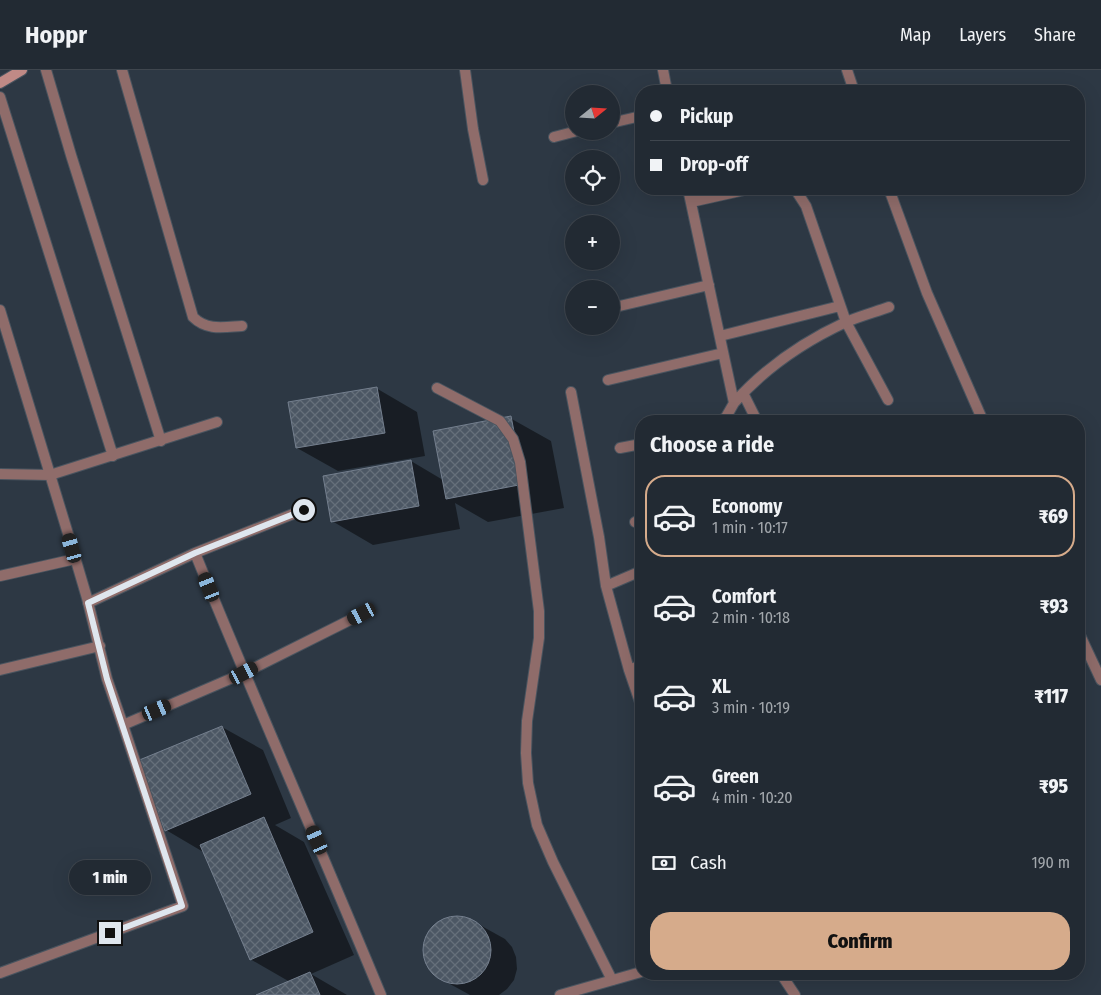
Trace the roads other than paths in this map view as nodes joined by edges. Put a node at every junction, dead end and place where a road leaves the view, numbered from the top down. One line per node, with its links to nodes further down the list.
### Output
1 (22, 70): 7 (main road)
2 (46, 70): 40 (street)
3 (122, 70): 27 (street)
4 (465, 70): 15 (street)
5 (663, 70): 8 (street)
6 (847, 70): 9 (street)
7 (0, 83)
8 (666, 85)
9 (852, 85)
10 (0, 97): 43 (street)
11 (635, 117): 12 (street)
12 (620, 121)
13 (565, 134): 14 (street)
14 (554, 137)
15 (482, 180)
16 (689, 195): 20 (street)
17 (722, 195): 20 (street)
18 (800, 195): 23 (street)
19 (891, 195): 38 (street)
20 (691, 202): 21 (street)
21 (709, 285): 22 (street); 28 (street)
22 (620, 306)
23 (840, 306): 26 (street); 28 (street)
24 (890, 306): 26 (street)
25 (0, 310): 45 (street)
26 (846, 322): 33 (street); 34 (street)
27 (242, 326)
28 (720, 336): 29 (street)
29 (724, 353): 30 (street); 35 (street)
30 (608, 380)
31 (437, 388): 65 (street)
32 (571, 392): 51 (street)
33 (743, 393): 35 (street); 37 (street)
34 (888, 400)
35 (734, 403): 36 (street)
36 (727, 415)
37 (754, 415)
38 (980, 415)
39 (216, 422): 40 (street)
40 (161, 440): 43 (street)
41 (635, 445): 42 (street)
42 (620, 448)
43 (114, 456): 45 (street)
44 (0, 474): 45 (street)
45 (50, 475): 48 (street)
46 (304, 510): 47 (street)
47 (195, 553): 52 (street); 59 (street)
48 (75, 558): 50 (street); 52 (street)
49 (635, 574): 51 (street)
50 (0, 576)
51 (606, 586): 58 (street)
52 (88, 603): 54 (street)
53 (362, 614): 59 (street)
54 (100, 646): 57 (street); 62 (street)
55 (1085, 646): 60 (street)
56 (635, 668): 58 (street)
57 (0, 670)
58 (629, 670): 61 (street)
59 (244, 673): 62 (street); 67 (street)
60 (1101, 680)
61 (635, 688)
62 (123, 725): 63 (street)
63 (0, 973)
64 (635, 974): 65 (street)
65 (612, 980): 68 (street)
66 (785, 980): 69 (street)
67 (381, 995)
68 (560, 995)
69 (795, 995)

